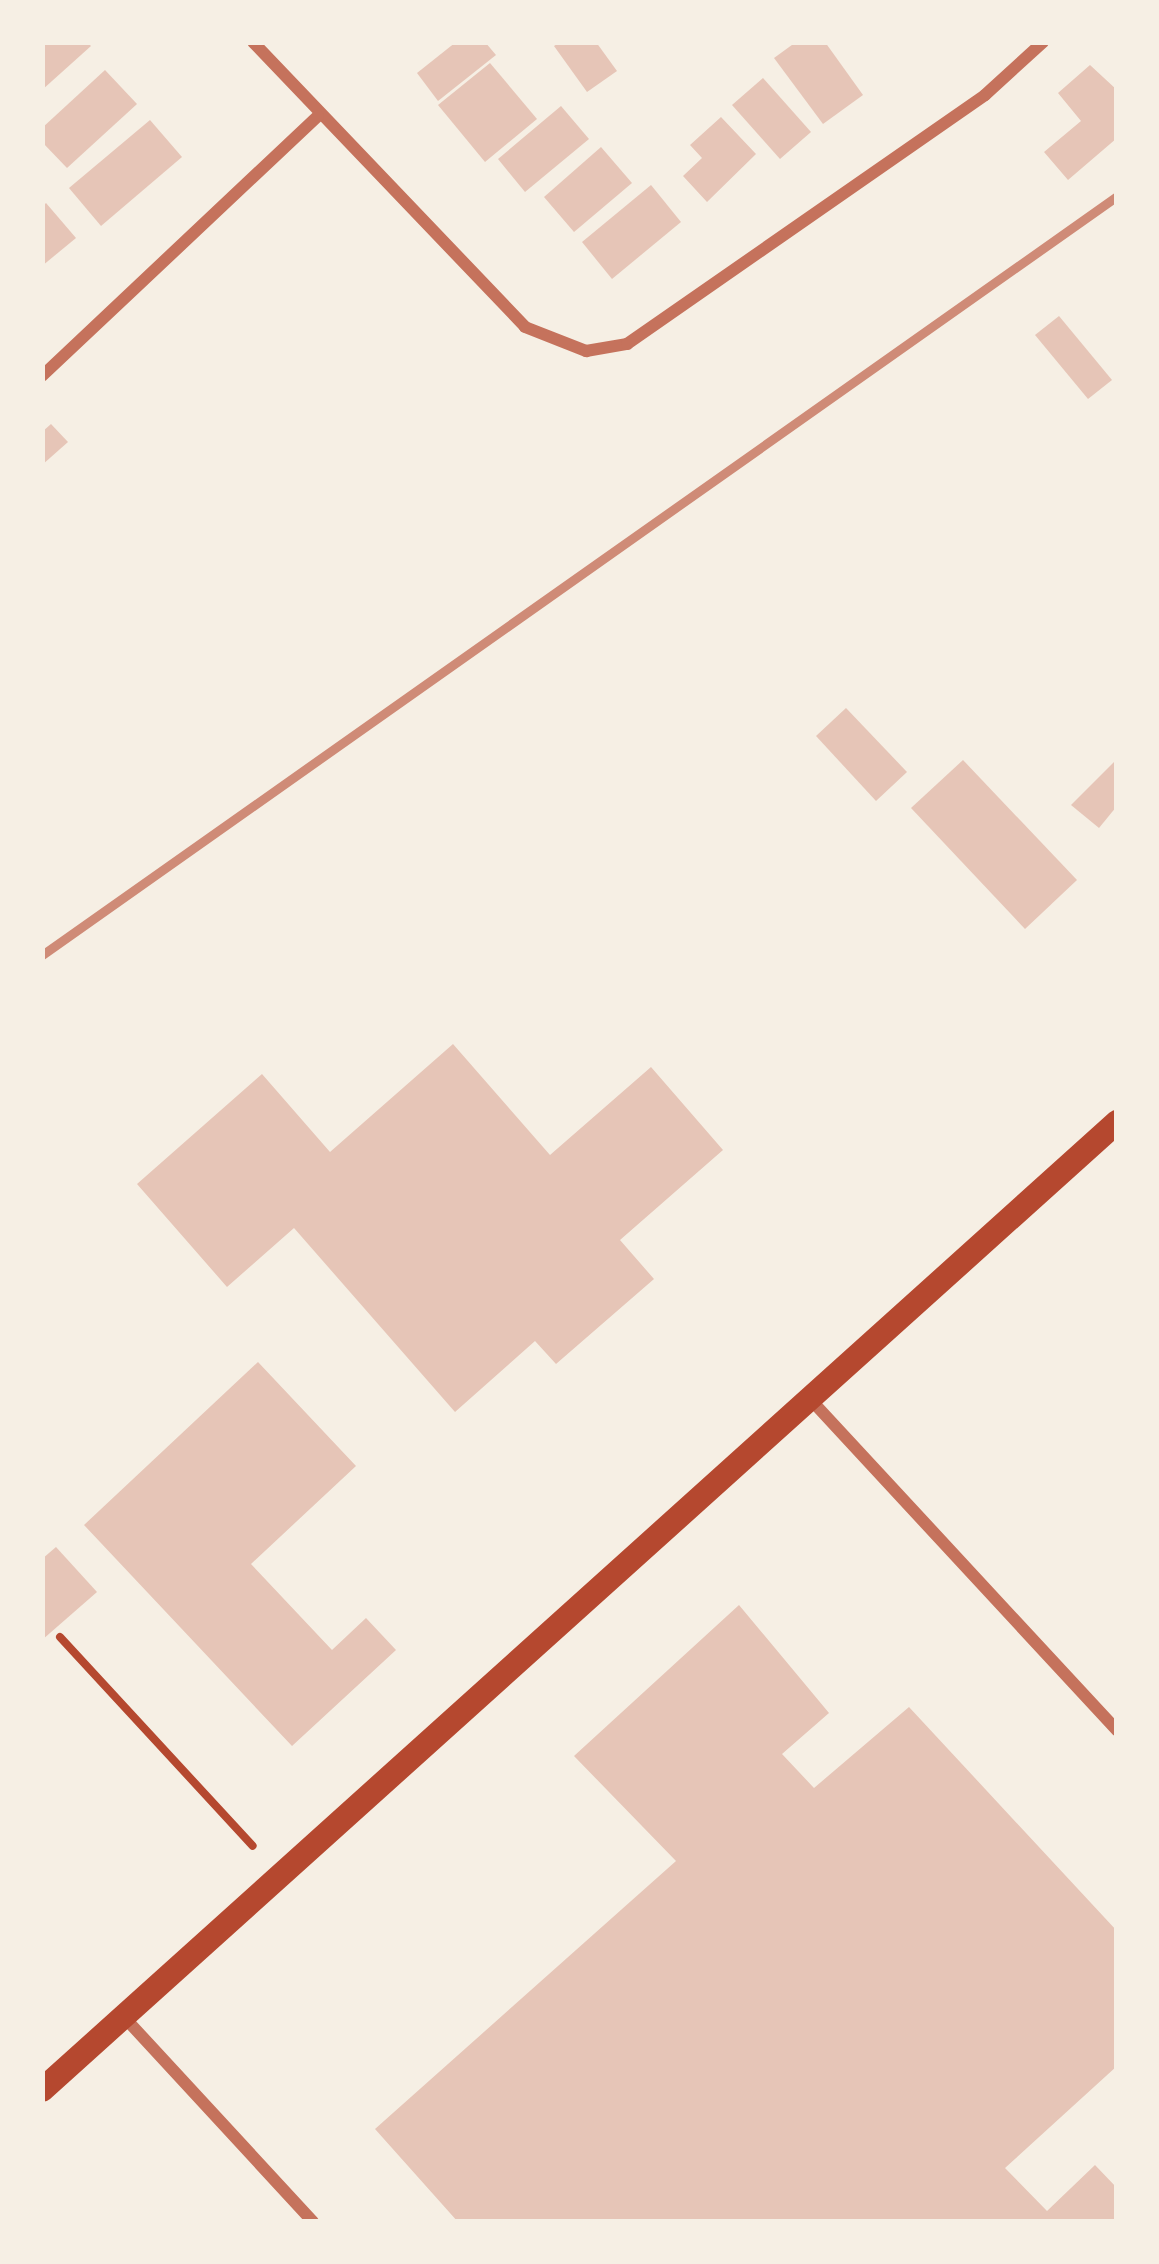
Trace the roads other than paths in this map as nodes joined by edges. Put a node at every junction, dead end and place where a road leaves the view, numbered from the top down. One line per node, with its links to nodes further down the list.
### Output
1 (1042, 42): 3 (street)
2 (260, 44): 3 (street)
3 (318, 116): 4 (street)
4 (42, 376)
5 (1117, 1122): 6 (main road)
6 (812, 1401): 7 (street); 8 (main road)
7 (1117, 1730)
8 (125, 2018): 9 (main road); 10 (street)
9 (42, 2090)
10 (313, 2222)

